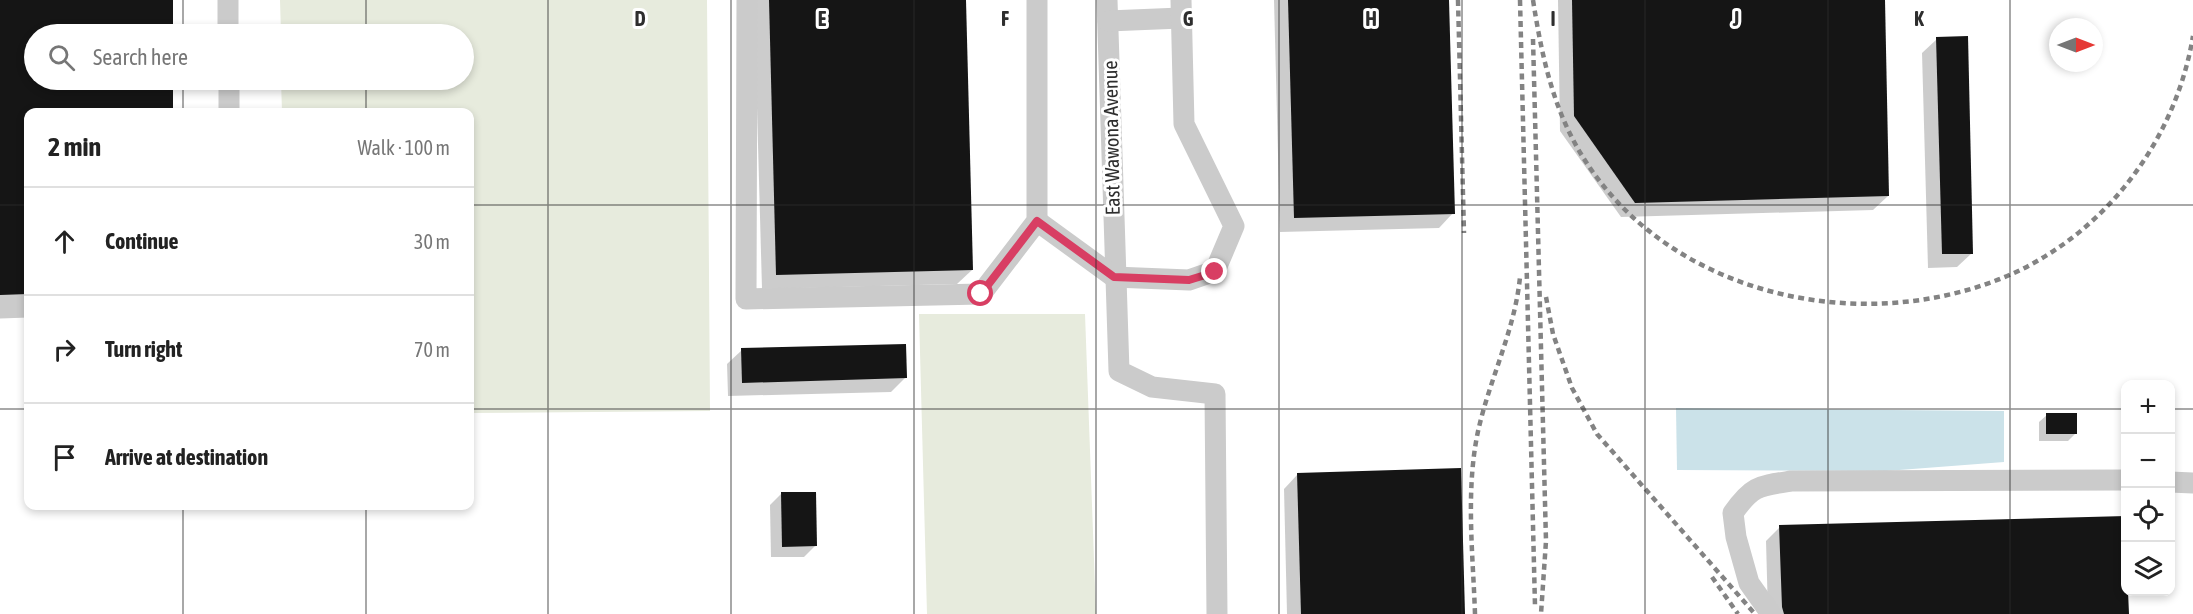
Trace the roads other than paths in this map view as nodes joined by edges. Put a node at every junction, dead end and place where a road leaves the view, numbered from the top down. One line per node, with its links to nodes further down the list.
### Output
1 (228, 0): 7 (street)
2 (747, 0): 10 (street)
3 (1037, 0): 10 (street)
4 (1107, 0): 6 (street, East Wawona Avenue)
5 (1181, 9): 6 (street); 11 (street)
6 (1108, 21): 11 (street, East Wawona Avenue)
7 (228, 24)
8 (229, 90): 9 (street)
9 (229, 108)
10 (1037, 221): 11 (street)
11 (1114, 277): 17 (street, East Wawona Avenue)
12 (24, 307): 13 (street)
13 (0, 308)
14 (2121, 480): 18 (street)
15 (2175, 482): 16 (street)
16 (2193, 483)
17 (1217, 614)
18 (1771, 614)

